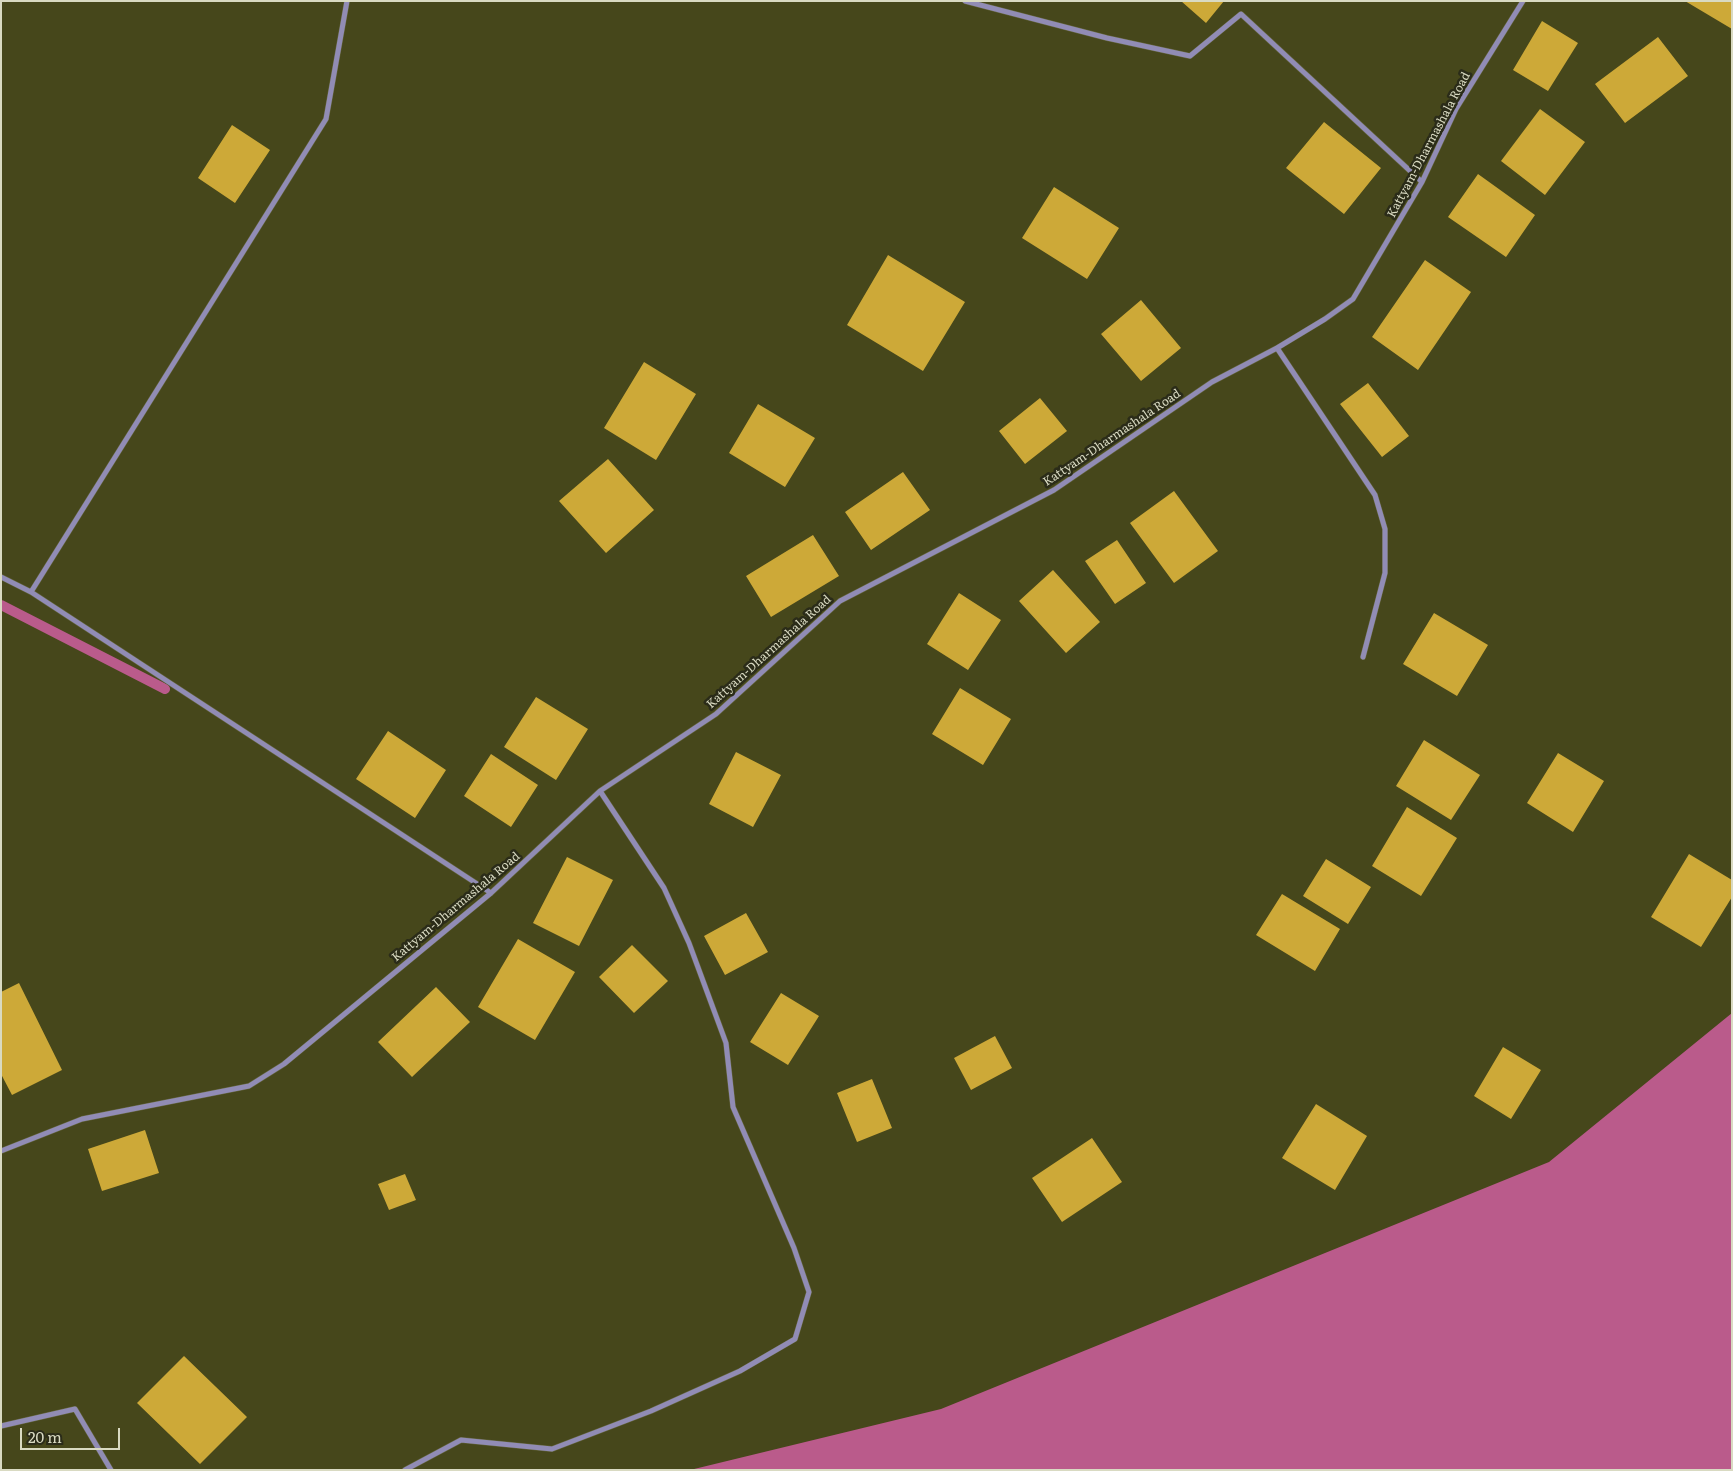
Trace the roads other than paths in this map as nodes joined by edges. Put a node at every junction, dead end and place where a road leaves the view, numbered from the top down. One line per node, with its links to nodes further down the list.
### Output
1 (347, 1): 7 (street)
2 (965, 1): 4 (street)
3 (1523, 1): 4 (street, Kattyam-Dharmashala Road)
4 (1422, 182): 5 (street, Kattyam-Dharmashala Road)
5 (1277, 348): 8 (street); 9 (street, Kattyam-Dharmashala Road)
6 (1, 577): 7 (street)
7 (31, 592): 10 (street)
8 (1362, 657)
9 (600, 791): 10 (street, Kattyam-Dharmashala Road); 14 (street)
10 (491, 893): 11 (street, Kattyam-Dharmashala Road)
11 (1, 1151)
12 (1, 1426): 13 (street)
13 (110, 1470)
14 (405, 1470)

